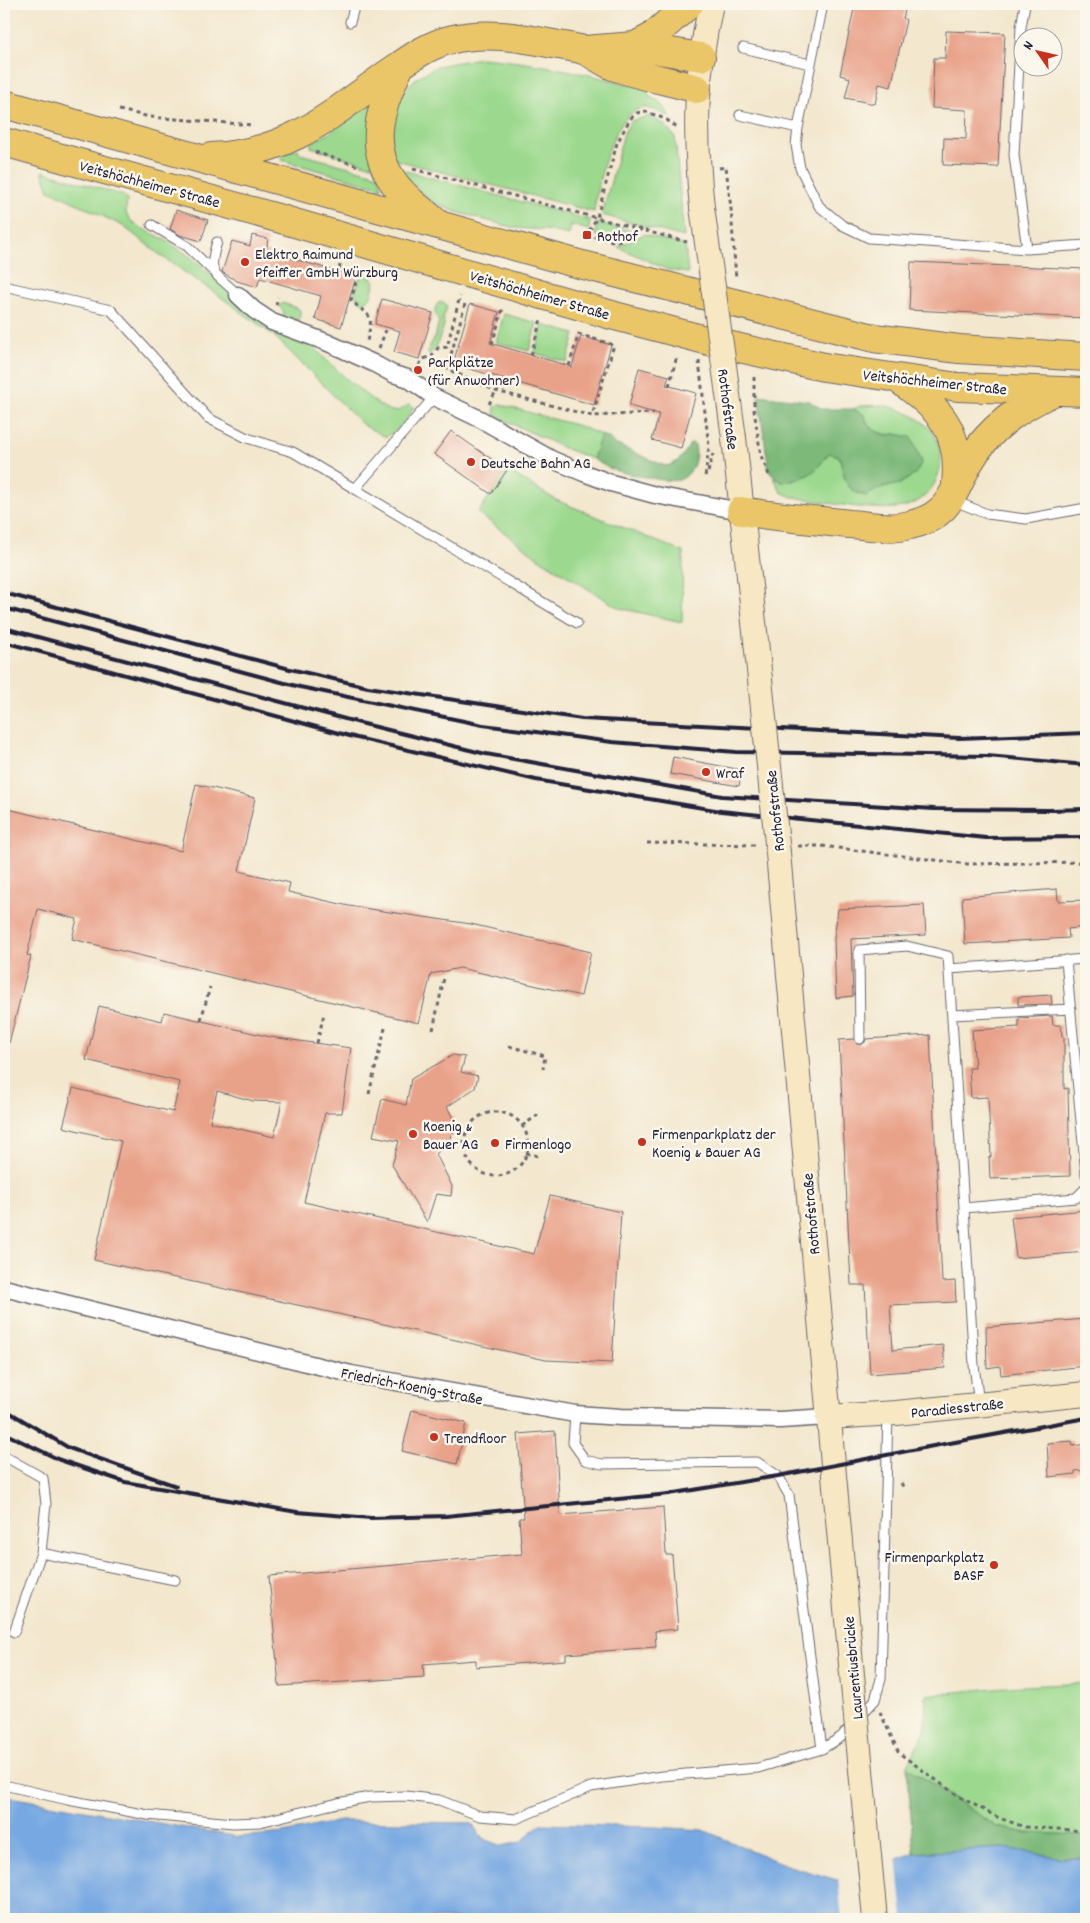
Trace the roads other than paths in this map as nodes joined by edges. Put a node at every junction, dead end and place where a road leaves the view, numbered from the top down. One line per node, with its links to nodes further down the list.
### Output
1 (356, 4): 6 (lane)
2 (690, 4): 7 (highway)
3 (711, 4): 10 (main road, Rothofstraße)
4 (823, 4): 11 (lane)
5 (1024, 4): 23 (lane)
6 (350, 22)
7 (635, 46): 9 (highway); 10 (highway)
8 (743, 48): 11 (lane)
9 (584, 50): 12 (highway); 13 (highway)
10 (700, 56): 13 (main road, Rothofstraße)
11 (810, 64): 16 (lane)
12 (401, 65): 18 (highway); 20 (highway)
13 (697, 89): 35 (main road, Rothofstraße, bridge)
14 (4, 104): 18 (highway, Veitshöchheimer Straße)
15 (740, 115): 16 (lane)
16 (798, 128): 23 (lane)
17 (4, 142): 28 (highway, Veitshöchheimer Straße)
18 (195, 157): 20 (highway, Veitshöchheimer Straße)
19 (152, 225): 24 (lane)
20 (442, 227): 27 (highway, Veitshöchheimer Straße)
21 (217, 242): 24 (lane)
22 (1086, 245): 23 (lane)
23 (1027, 249)
24 (213, 271): 26 (lane)
25 (4, 286): 32 (lane)
26 (238, 295): 31 (street)
27 (1086, 358)
28 (896, 378): 29 (highway, Veitshöchheimer Straße); 33 (highway)
29 (1054, 391): 30 (highway, Veitshöchheimer Straße); 33 (highway)
30 (1086, 392)
31 (434, 397): 32 (lane); 35 (street)
32 (355, 489): 36 (lane)
33 (953, 493): 34 (lane); 35 (highway)
34 (1086, 508)
35 (741, 511): 51 (main road, Rothofstraße, bridge)
36 (577, 623)
37 (1086, 959): 38 (lane)
38 (1066, 960): 39 (lane); 40 (lane)
39 (949, 969): 41 (lane); 42 (lane)
40 (1071, 1009): 41 (lane); 43 (lane)
41 (952, 1015): 45 (lane)
42 (860, 1039)
43 (1086, 1175)
44 (1086, 1188): 45 (lane)
45 (964, 1208): 48 (lane)
46 (4, 1288): 49 (street, Friedrich-Koenig-Straße)
47 (1086, 1394): 48 (main road, Paradiesstraße)
48 (979, 1404): 50 (main road, Paradiesstraße)
49 (575, 1414): 51 (street, Friedrich-Koenig-Straße); 56 (lane)
50 (888, 1414): 51 (main road, Paradiesstraße); 56 (lane)
51 (828, 1417): 58 (main road, Laurentiusbrücke, bridge)
52 (4, 1456): 53 (lane)
53 (41, 1553): 54 (lane); 55 (lane)
54 (175, 1580)
55 (14, 1632)
56 (822, 1749): 57 (lane)
57 (4, 1785)
58 (876, 1919)

